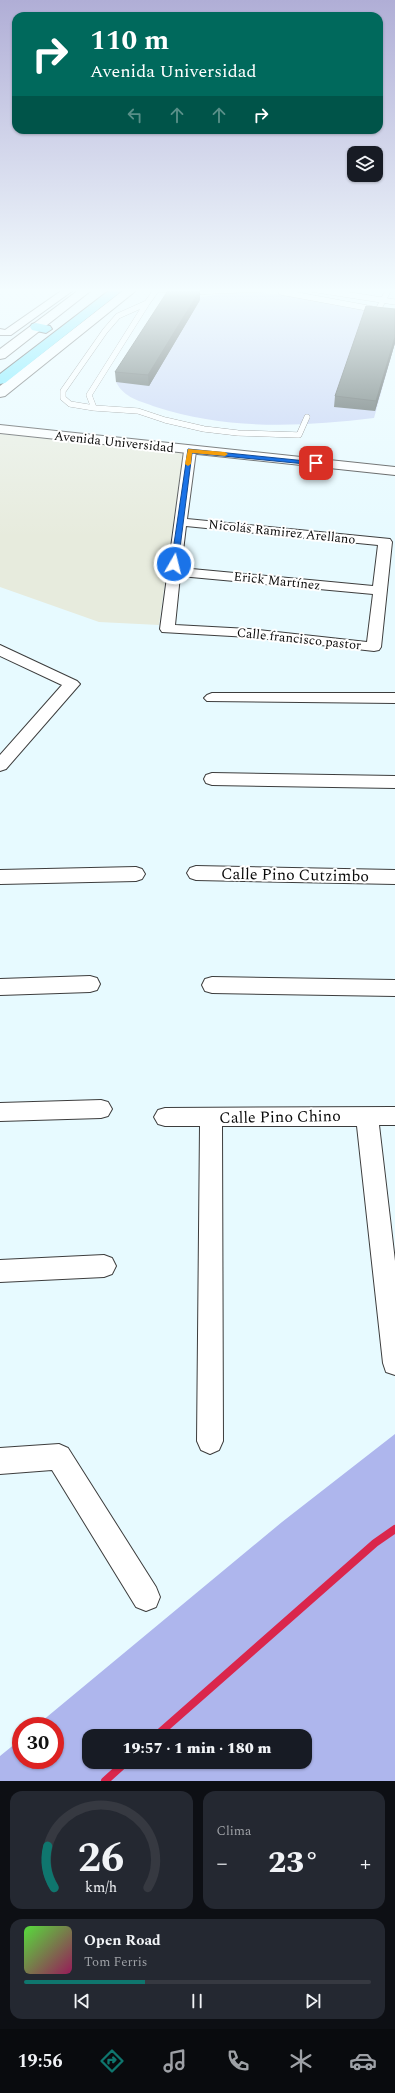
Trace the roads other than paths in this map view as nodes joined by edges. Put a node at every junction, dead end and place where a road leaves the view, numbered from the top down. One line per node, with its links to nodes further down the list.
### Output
1 (10, 372): 5 (main road)
2 (26, 372): 6 (street)
3 (77, 372): 7 (lane)
4 (103, 372): 7 (lane)
5 (0, 380)
6 (0, 393)
7 (94, 408): 8 (lane)
8 (307, 417)
9 (0, 422): 12 (street, Avenida Universidad)
10 (0, 429): 11 (street, Avenida Universidad)
11 (190, 451): 13 (street, Avenida Universidad); 14 (street)
12 (395, 463)
13 (395, 471)
14 (180, 522): 15 (street, Nicolás Ramirez Arellano); 16 (street)
15 (385, 542): 17 (street, Calle francisco pastor)
16 (174, 567): 17 (street, Erick Martínez); 17 (street, Calle francisco pastor)
17 (380, 591)
18 (0, 650): 21 (street)
19 (212, 698): 20 (street)
20 (395, 698)
21 (0, 765)
22 (212, 779): 23 (street)
23 (395, 782)
24 (196, 873): 27 (street, Calle Pino Cutzimbo)
25 (136, 874): 26 (street)
26 (0, 877)
27 (395, 877)
28 (90, 984): 30 (street)
29 (212, 984): 31 (street)
30 (0, 987)
31 (395, 988)
32 (101, 1109): 33 (street)
33 (0, 1112)
34 (367, 1116): 35 (street, Calle Pino Chino); 37 (street, Calle Pino Chino); 40 (street)
35 (395, 1116)
36 (165, 1117): 37 (street, Calle Pino Chino)
37 (211, 1118): 41 (street)
38 (104, 1266): 39 (street)
39 (0, 1271)
40 (395, 1363)
41 (210, 1441)
42 (0, 1461): 43 (street)
43 (146, 1597)

